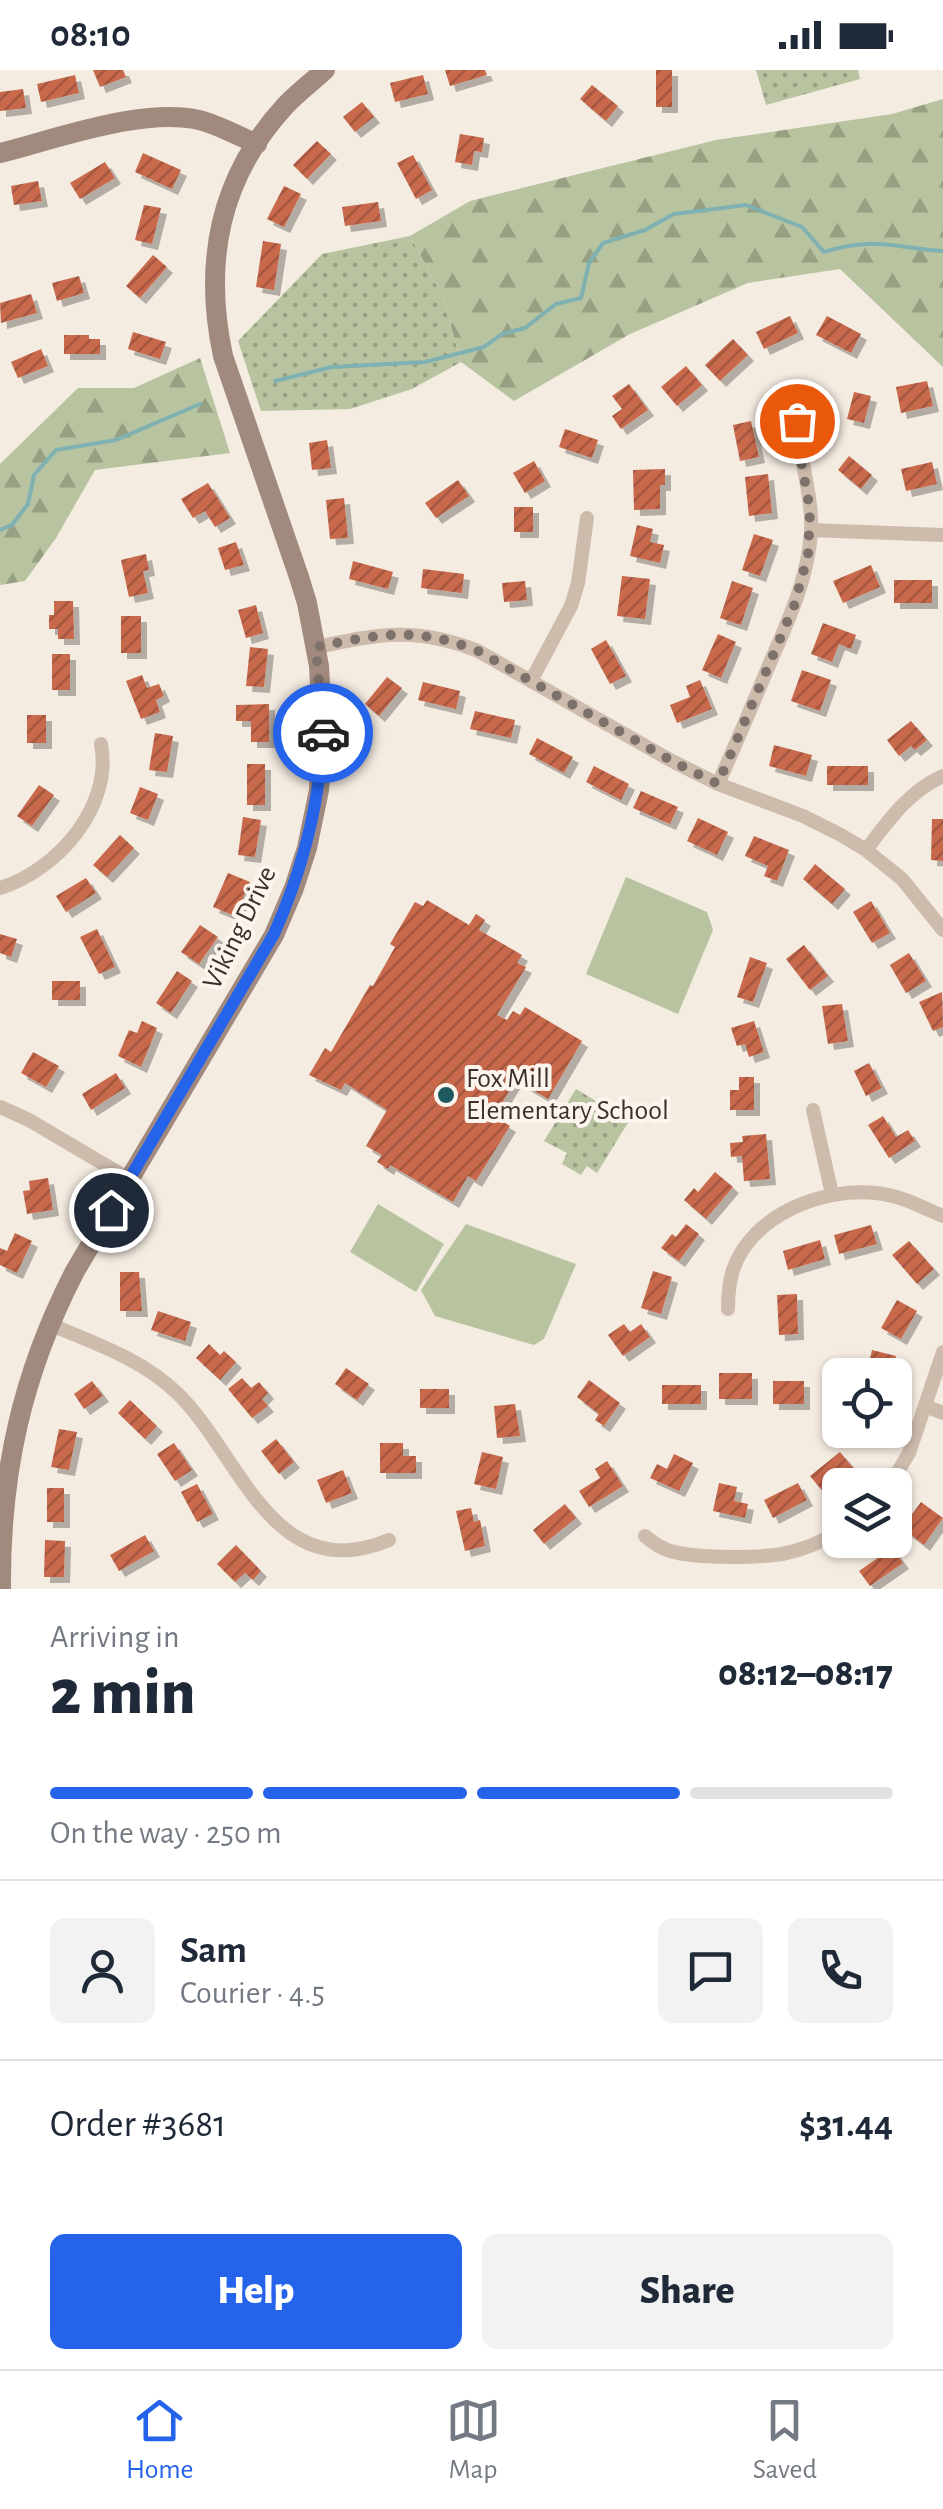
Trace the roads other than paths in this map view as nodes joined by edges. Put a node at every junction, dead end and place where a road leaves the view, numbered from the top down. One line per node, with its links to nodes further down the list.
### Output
1 (325, 70): 2 (street, Viking Drive)
2 (257, 144): 3 (street); 8 (street, Viking Drive)
3 (0, 154)
4 (799, 403): 6 (street)
5 (587, 518): 9 (street)
6 (811, 530): 7 (street); 12 (street)
7 (943, 535)
8 (316, 647): 9 (street); 18 (street, Viking Drive)
9 (531, 680): 12 (street)
10 (102, 744): 14 (street)
11 (943, 776): 13 (street)
12 (718, 784): 13 (street)
13 (866, 850): 15 (street)
14 (0, 888)
15 (943, 930)
16 (0, 1107): 18 (street)
17 (813, 1110): 19 (street)
18 (130, 1179): 22 (street, Viking Drive)
19 (832, 1194): 20 (street); 21 (street)
20 (943, 1216)
21 (728, 1309)
22 (49, 1324): 27 (street, Viking Drive); 29 (street)
23 (943, 1352): 24 (street)
24 (925, 1406): 25 (street); 26 (street)
25 (943, 1413)
26 (900, 1468)
27 (2, 1498): 31 (street, Viking Drive)
28 (646, 1536): 30 (street)
29 (389, 1540)
30 (822, 1540)
31 (0, 1589)

